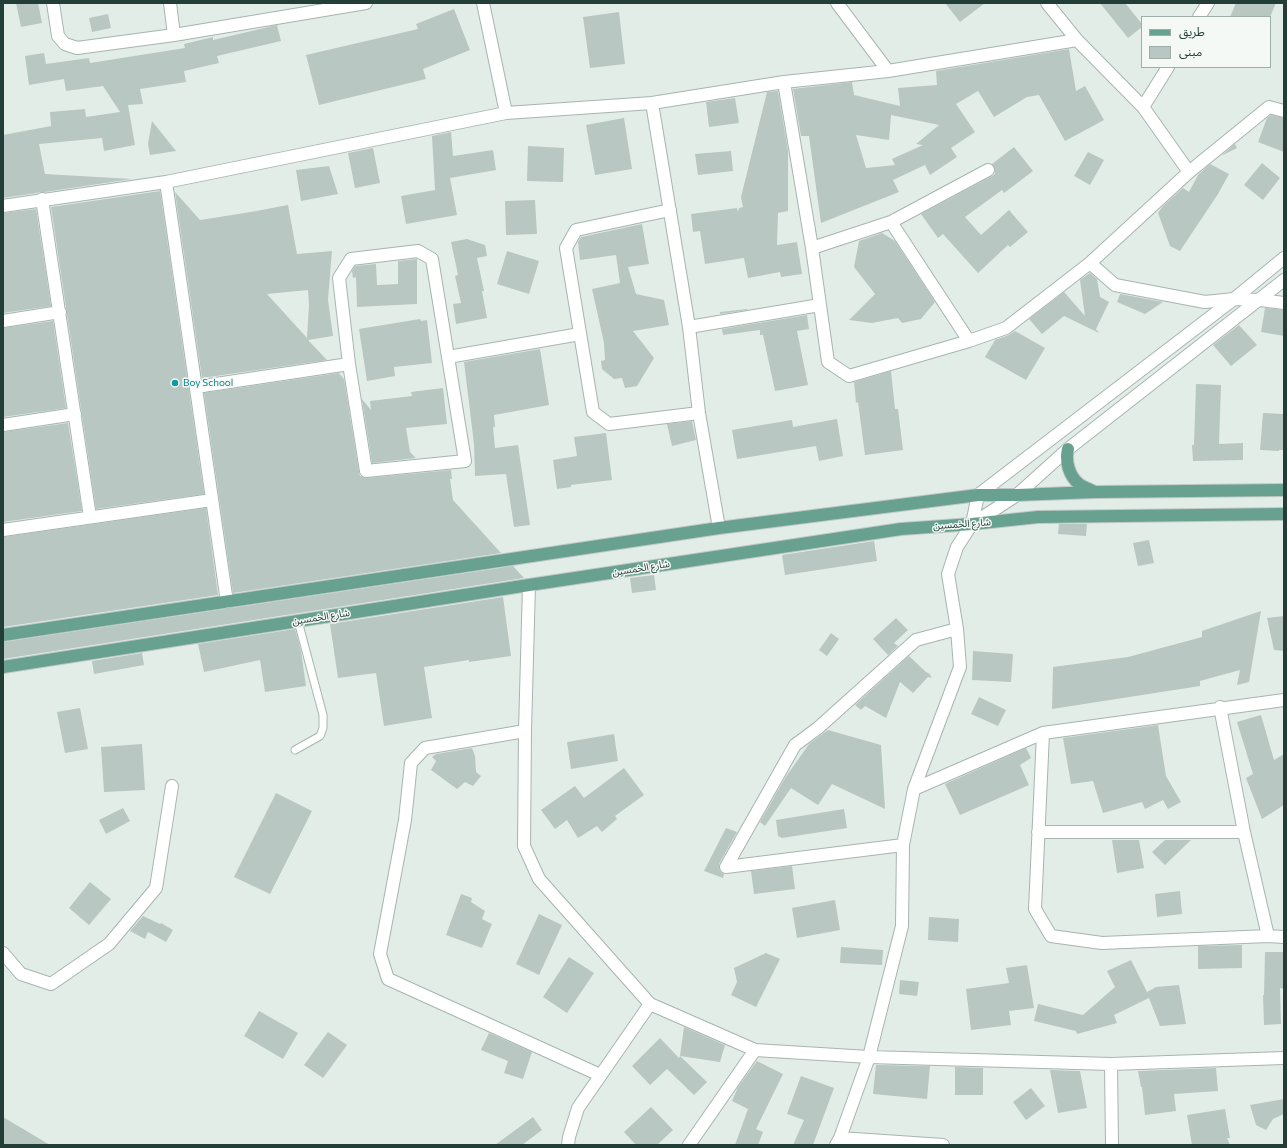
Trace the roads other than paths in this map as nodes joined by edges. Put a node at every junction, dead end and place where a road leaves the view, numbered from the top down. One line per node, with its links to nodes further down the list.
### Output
1 (53, 3): 10 (street)
2 (170, 3): 10 (street)
3 (366, 3): 8 (street)
4 (483, 3): 18 (street)
5 (837, 3): 13 (street)
6 (1047, 3): 11 (street)
7 (1208, 3): 9 (street)
8 (295, 9): 10 (street)
9 (1200, 16)
10 (174, 35)
11 (1077, 40): 13 (street); 16 (street)
12 (1167, 68): 16 (street)
13 (888, 71): 14 (street)
14 (784, 82): 15 (street); 26 (street)
15 (652, 103): 18 (street); 24 (street)
16 (1143, 107): 20 (street)
17 (1284, 111): 20 (street)
18 (506, 113): 21 (street)
19 (988, 170): 25 (street)
20 (1189, 172): 28 (street)
21 (166, 182): 22 (street); 41 (street)
22 (42, 199): 23 (street); 34 (street)
23 (3, 206)
24 (670, 210): 36 (street); 37 (street)
25 (891, 222): 26 (street); 38 (street)
26 (812, 248): 33 (street)
27 (1284, 258): 30 (street)
28 (1090, 263): 30 (street); 38 (street)
29 (1284, 280): 31 (street)
30 (1234, 300): 31 (street); 48 (street)
31 (1260, 300): 32 (street); 45 (street)
32 (1284, 303)
33 (820, 305): 36 (street); 38 (street)
34 (60, 312): 35 (street); 43 (street)
35 (3, 321)
36 (689, 327): 42 (street)
37 (580, 334): 39 (street); 42 (street)
38 (969, 341)
39 (448, 357): 40 (street); 40 (street)
40 (349, 364): 41 (street)
41 (196, 387): 50 (street)
42 (699, 413): 54 (street)
43 (75, 414): 44 (street); 52 (street)
44 (3, 426)
45 (1068, 449): 47 (main road); 49 (street)
46 (1284, 490): 47 (main road)
47 (1094, 492): 49 (main road)
48 (978, 495): 49 (main road); 53 (street); 54 (main road)
49 (1017, 495): 53 (street)
50 (212, 500): 52 (street); 57 (street)
51 (1284, 514): 53 (main road, شارع الخمسين)
52 (90, 517): 55 (street)
53 (972, 524): 56 (main road, شارع الخمسين); 59 (street)
54 (719, 528): 57 (main road)
55 (3, 530)
56 (529, 585): 58 (main road, شارع الخمسين); 64 (street)
57 (227, 602): 60 (main road)
58 (298, 621): 61 (main road, شارع الخمسين); 66 (lane)
59 (957, 629): 68 (street); 71 (street)
60 (3, 635)
61 (3, 667)
62 (1284, 700): 63 (street)
63 (1220, 708): 65 (street); 70 (street)
64 (525, 731): 75 (street); 80 (street)
65 (1043, 733): 68 (street); 69 (street)
66 (295, 750)
67 (172, 786): 74 (street)
68 (914, 789): 71 (street)
69 (1038, 832): 70 (street); 72 (street)
70 (1244, 832): 72 (street)
71 (903, 846): 77 (street)
72 (1268, 936): 73 (street)
73 (1284, 936)
74 (3, 953)
75 (650, 1004): 76 (street); 80 (street)
76 (755, 1050): 77 (street); 83 (street)
77 (869, 1057): 79 (street); 81 (street)
78 (1284, 1058): 79 (street)
79 (1111, 1064): 85 (street)
80 (600, 1075): 82 (street)
81 (838, 1142): 84 (street)
82 (568, 1145)
83 (689, 1145)
84 (943, 1145)
85 (1112, 1145)

